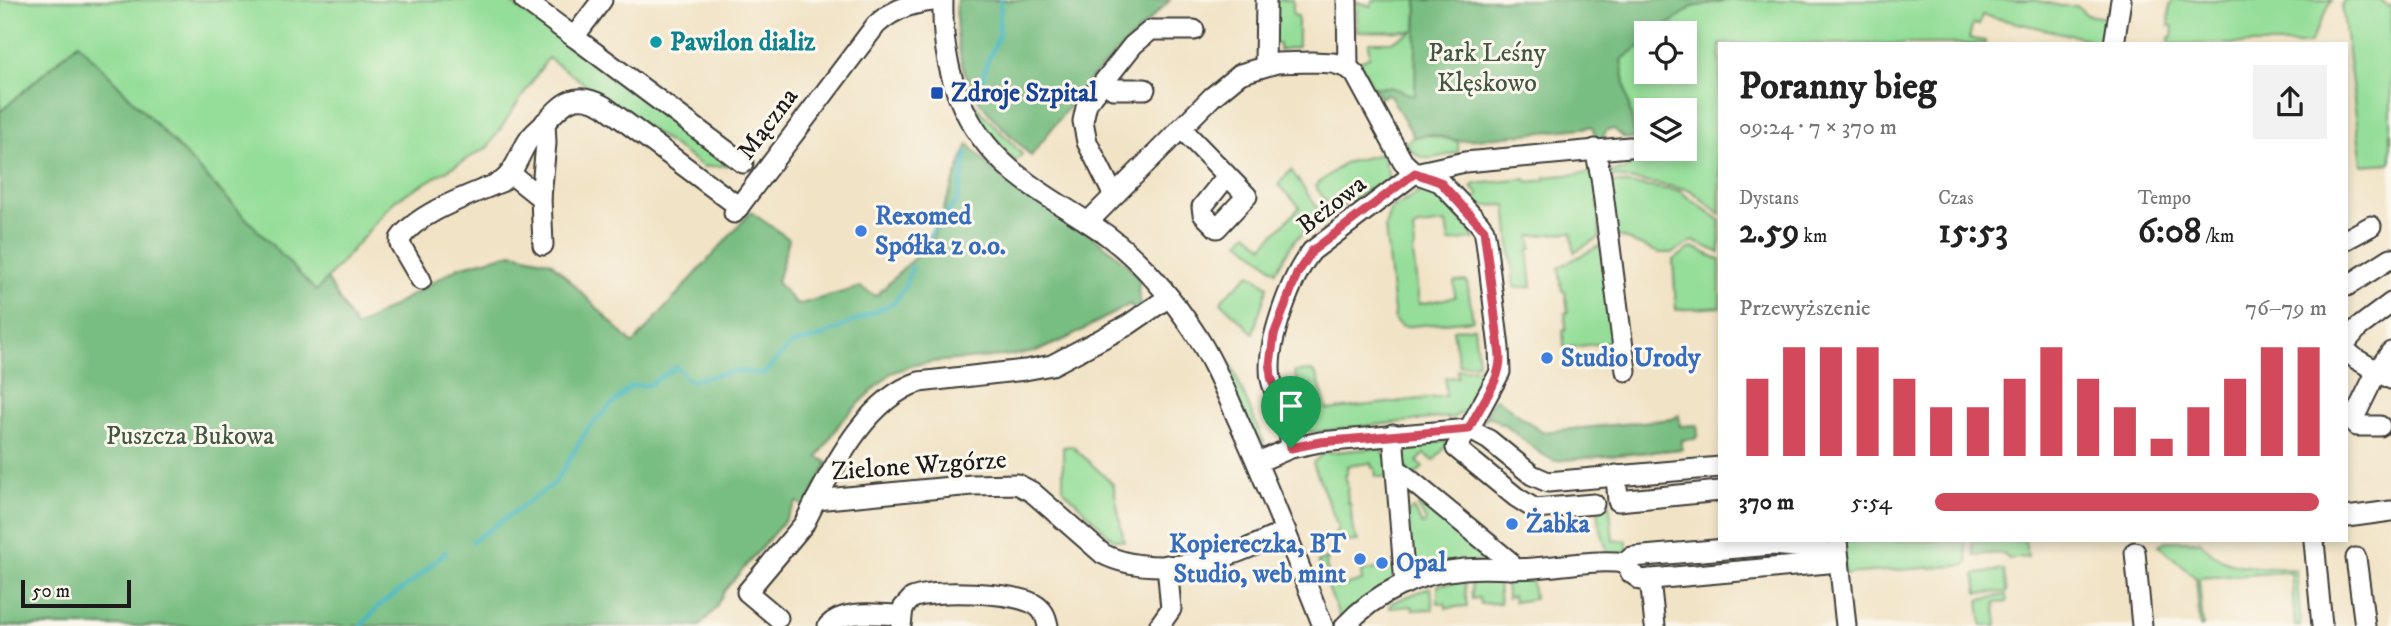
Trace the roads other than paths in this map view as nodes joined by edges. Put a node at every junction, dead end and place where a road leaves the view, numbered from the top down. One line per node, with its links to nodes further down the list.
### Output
1 (524, 0): 8 (street)
2 (602, 0): 8 (street)
3 (943, 0): 14 (street, Mączna); 24 (street)
4 (1266, 0): 10 (street)
5 (1347, 0): 11 (street)
6 (2121, 0): 9 (street)
7 (1194, 30): 12 (street)
8 (574, 37): 18 (street)
9 (2114, 42)
10 (1265, 65): 11 (street); 15 (street)
11 (1348, 68): 19 (street)
12 (1105, 81): 13 (street); 22 (street)
13 (1145, 89)
14 (545, 122): 20 (street); 23 (street)
15 (1181, 128): 21 (street); 22 (street)
16 (1630, 146): 17 (street)
17 (1595, 149): 19 (street); 34 (street)
18 (743, 163)
19 (1415, 173): 37 (street); 39 (street, Beżowa)
20 (511, 174): 23 (street); 27 (street)
21 (1227, 176)
22 (1113, 194): 24 (street)
23 (541, 198): 25 (street)
24 (1088, 222): 29 (street)
25 (543, 245)
26 (2391, 258): 28 (street)
27 (421, 280)
28 (2348, 285)
29 (1169, 297): 40 (street); 47 (street, Zielone Wzgórze)
30 (2391, 303): 31 (street)
31 (2348, 340)
32 (2348, 352): 35 (street)
33 (2391, 352): 35 (street)
34 (1626, 371)
35 (2384, 375): 36 (street)
36 (2380, 426)
37 (1469, 429): 38 (street); 44 (street); 48 (street)
38 (1393, 435): 39 (street); 43 (street)
39 (1291, 448): 40 (street)
40 (1258, 462): 51 (street)
41 (1718, 467): 42 (street)
42 (1687, 468): 44 (street); 46 (street)
43 (1396, 469): 60 (street); 62 (street)
44 (1616, 475): 46 (street)
45 (1718, 491): 46 (street)
46 (1690, 494)
47 (816, 500): 59 (street, Zielone Wzgórze); 63 (street, Zielone Wzgórze)
48 (1594, 504)
49 (2391, 512): 50 (street)
50 (2348, 517)
51 (1286, 531): 59 (street, Zielone Wzgórze); 68 (street)
52 (1837, 542): 57 (street)
53 (2314, 542): 73 (street)
54 (2135, 552): 72 (street)
55 (1670, 553): 57 (street); 58 (street); 61 (street)
56 (2356, 558): 74 (street)
57 (1839, 562): 61 (street); 71 (street)
58 (1625, 563): 60 (street); 61 (street)
59 (1167, 565): 67 (street)
60 (1510, 569): 62 (street)
61 (1653, 579): 70 (street)
62 (1405, 584): 69 (street)
63 (778, 618)
64 (901, 621): 65 (street); 66 (street)
65 (828, 626)
66 (1048, 626)
67 (1159, 626)
68 (1323, 626)
69 (1345, 626)
70 (1655, 626)
71 (1846, 626)
72 (2142, 626)
73 (2322, 626)
74 (2365, 626)

